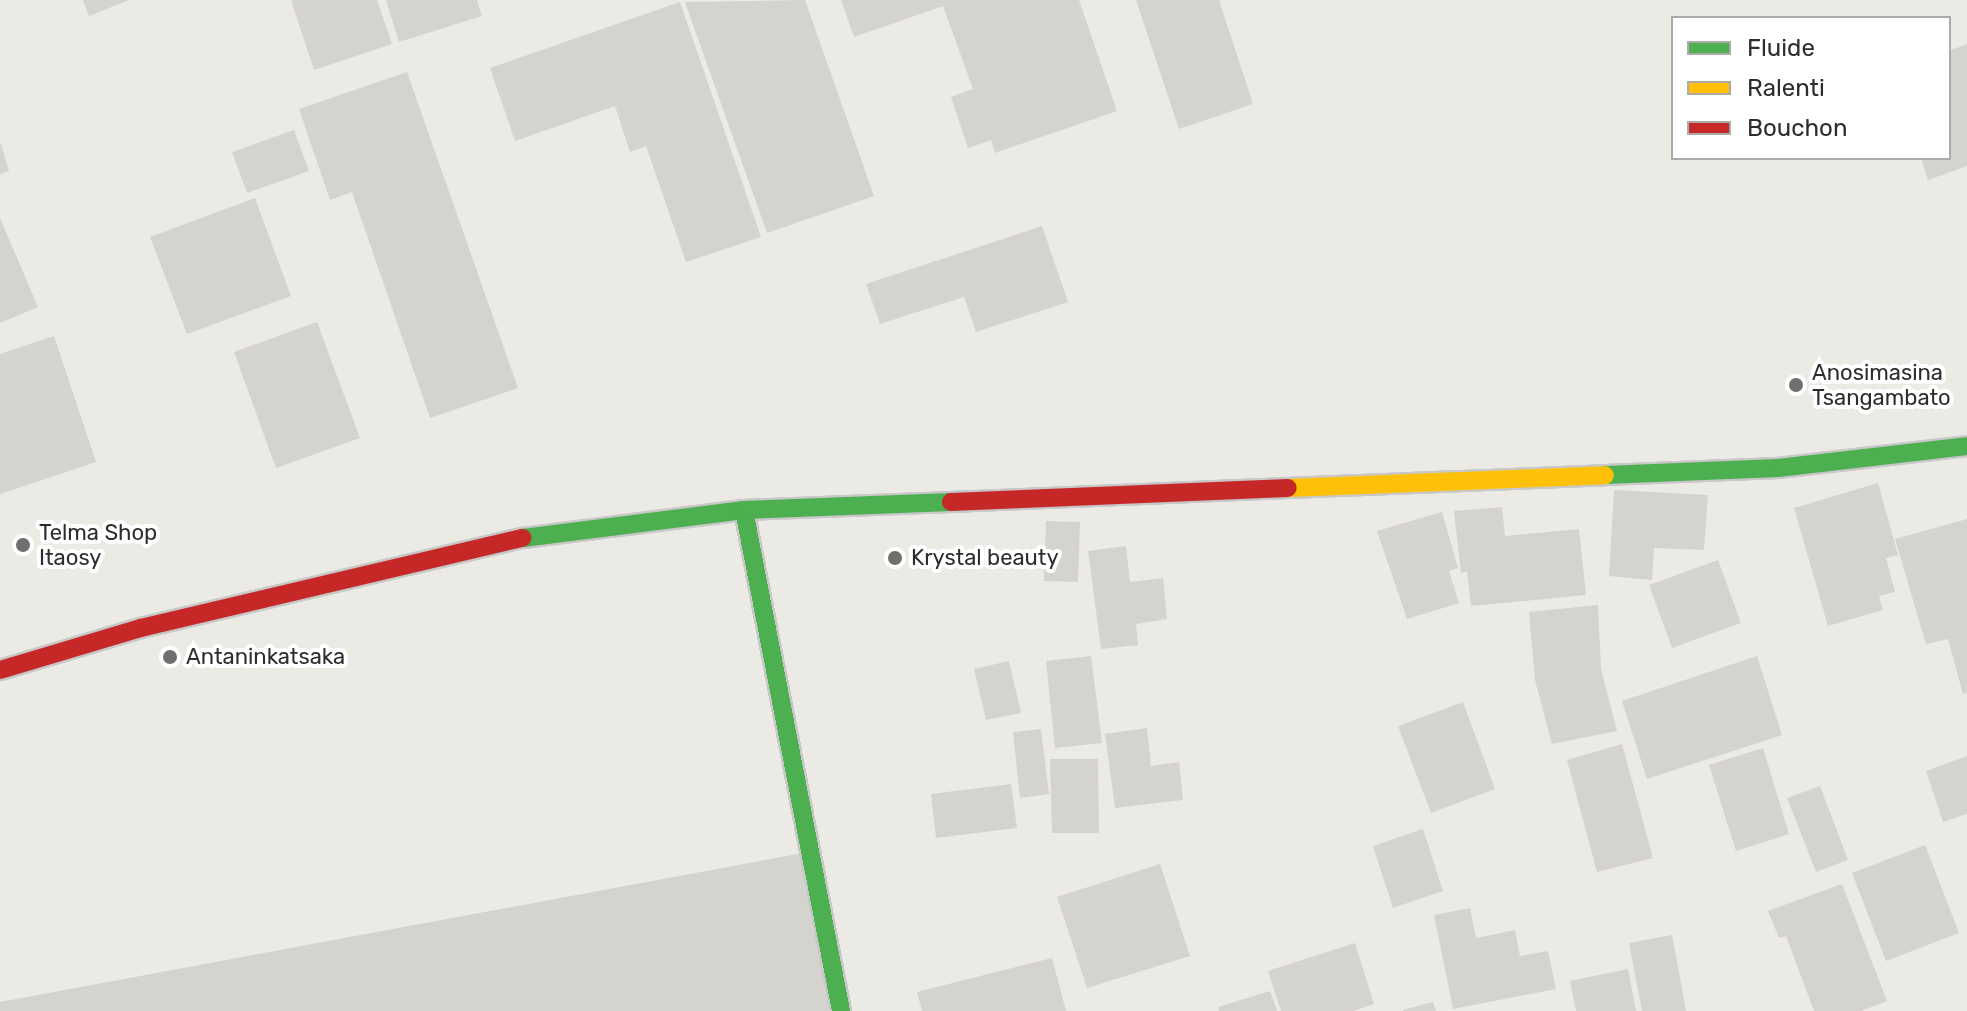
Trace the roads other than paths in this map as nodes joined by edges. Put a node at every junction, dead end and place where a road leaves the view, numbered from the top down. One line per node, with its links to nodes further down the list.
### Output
1 (1967, 446): 2 (street)
2 (744, 510): 3 (street); 4 (street)
3 (0, 670)
4 (841, 1011)

